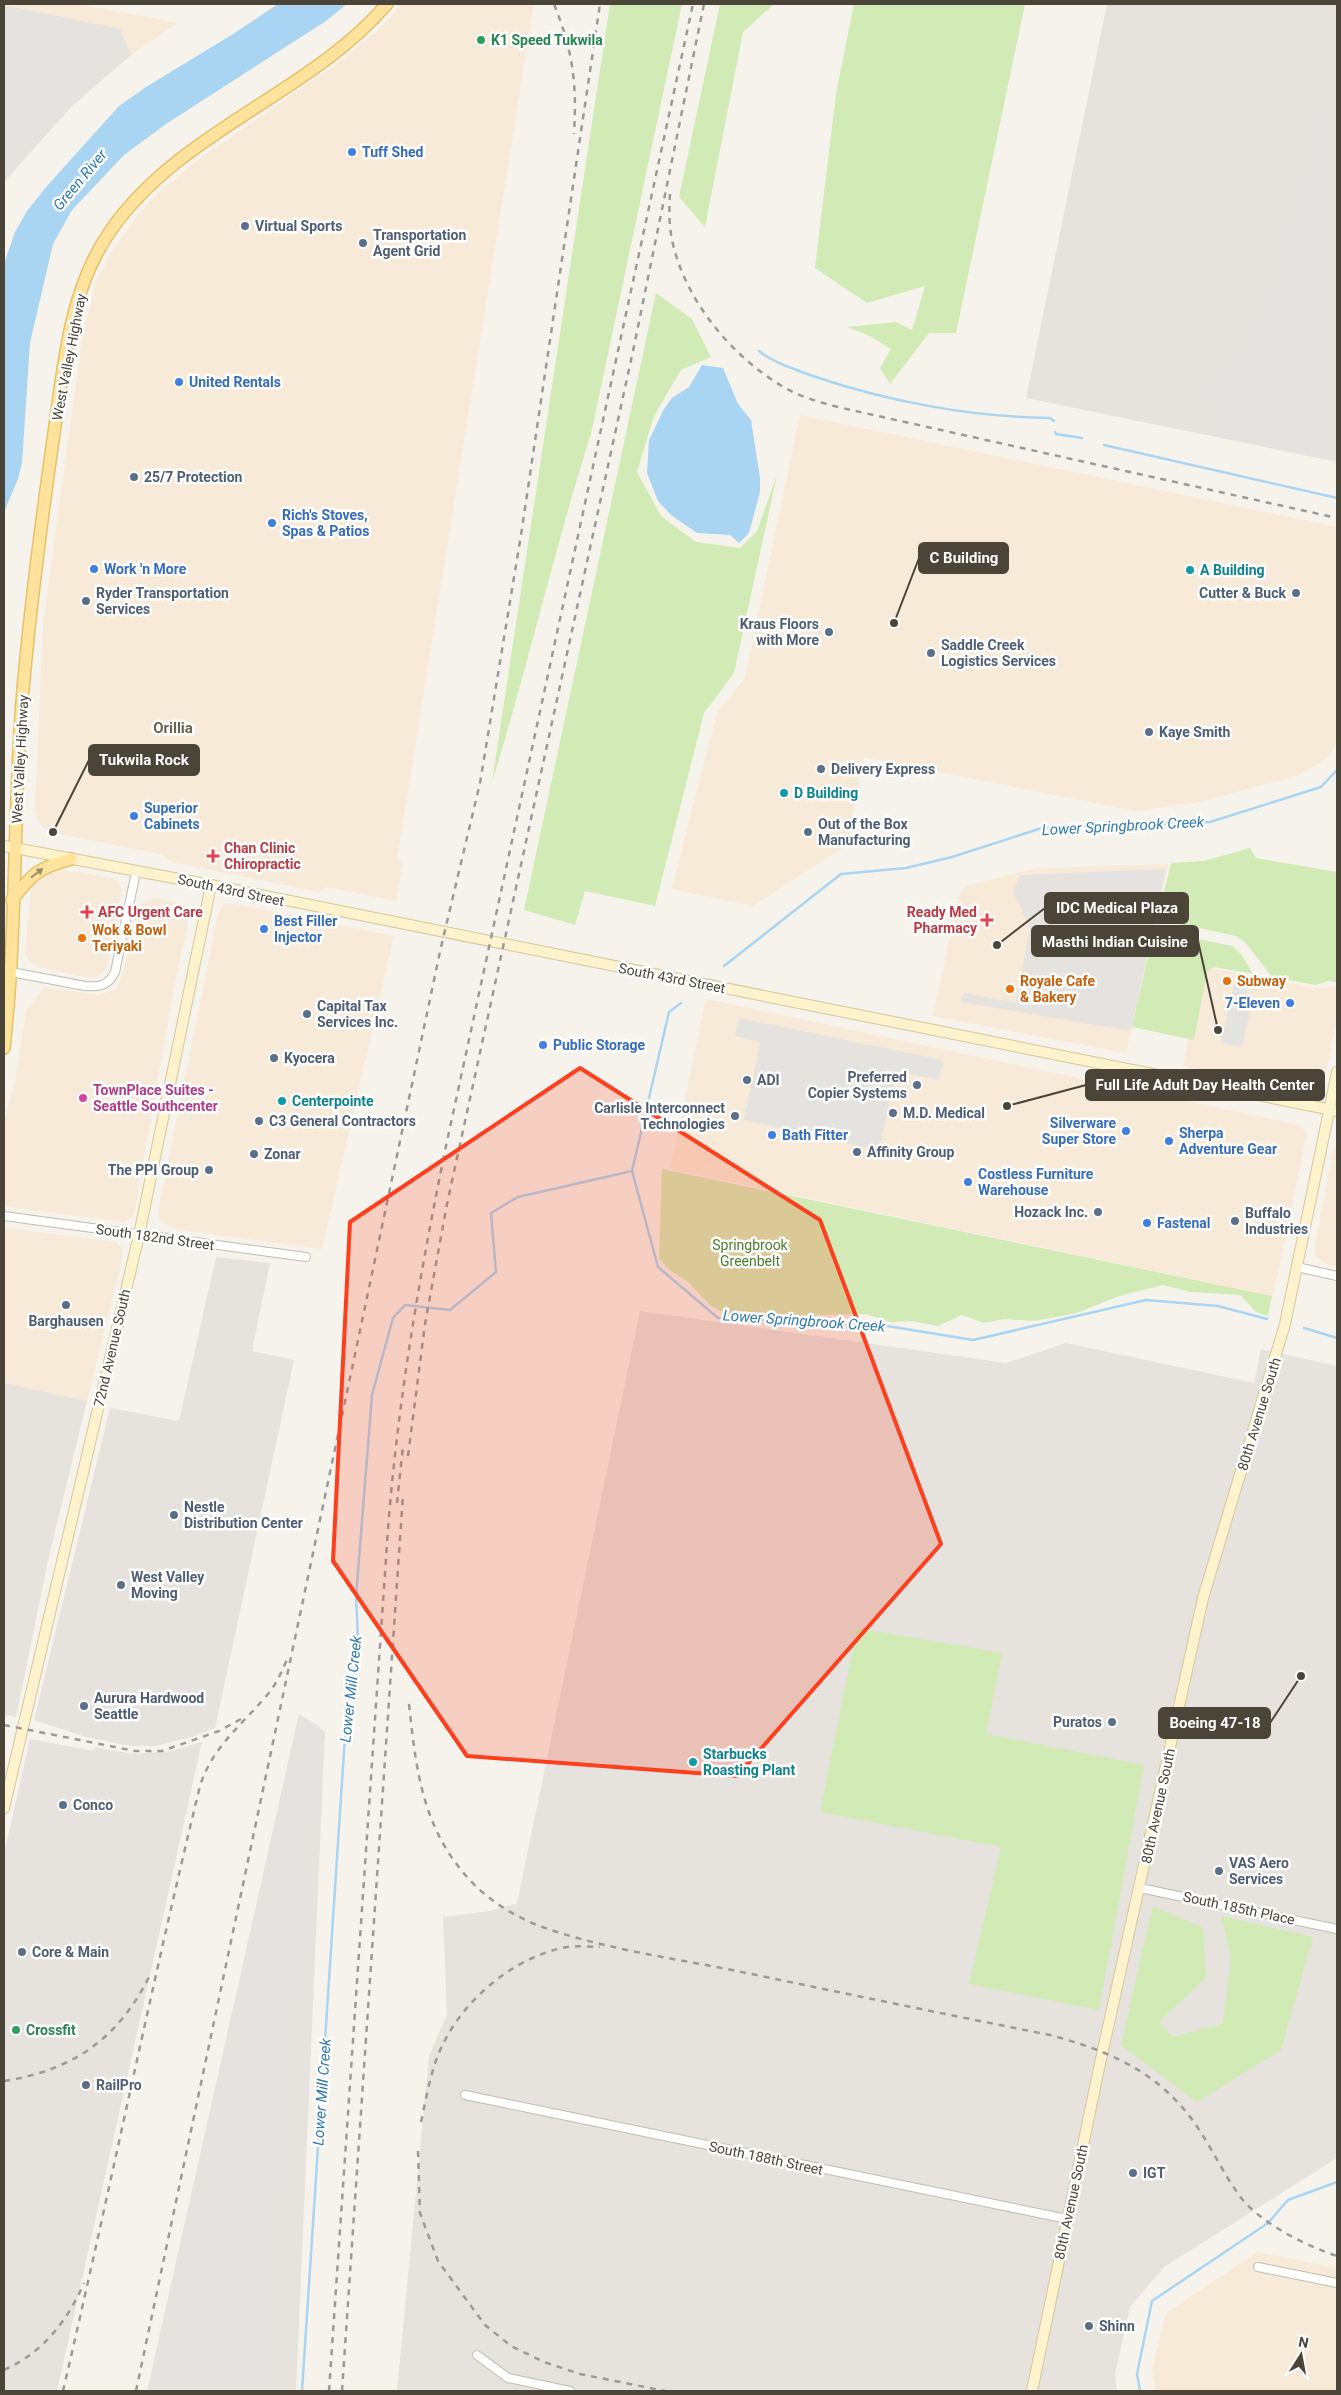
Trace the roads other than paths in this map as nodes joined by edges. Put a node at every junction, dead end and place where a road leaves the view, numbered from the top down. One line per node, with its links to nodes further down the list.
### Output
1 (387, 4): 2 (main road, West Valley Highway)
2 (10, 847): 3 (street, South 43rd Street); 6 (main road, West Valley Highway)
3 (71, 859): 4 (street, South 43rd Street); 6 (main road, one-way to 3)
4 (136, 872): 5 (street, South 43rd Street); 7 (street)
5 (211, 885): 10 (street, South 43rd Street); 12 (street, 72nd Avenue South)
6 (12, 900): 7 (main road)
7 (11, 972): 8 (main road)
8 (4, 1048)
9 (1337, 1072): 10 (street, 80th Avenue South)
10 (1333, 1110): 14 (street, 80th Avenue South)
11 (4, 1216): 12 (street, South 182nd Street)
12 (139, 1235): 13 (street, South 182nd Street); 16 (street, 72nd Avenue South)
13 (306, 1257)
14 (1297, 1268): 15 (street); 17 (street, 80th Avenue South)
15 (1337, 1276)
16 (4, 1808)
17 (1140, 1888): 18 (street, South 185th Place); 20 (street, 80th Avenue South)
18 (1337, 1929)
19 (465, 2095): 20 (street, South 188th Street)
20 (1067, 2220): 25 (street, 80th Avenue South)
21 (1258, 2268): 22 (street)
22 (1337, 2283)
23 (477, 2355): 24 (street)
24 (570, 2391)
25 (1032, 2391)

